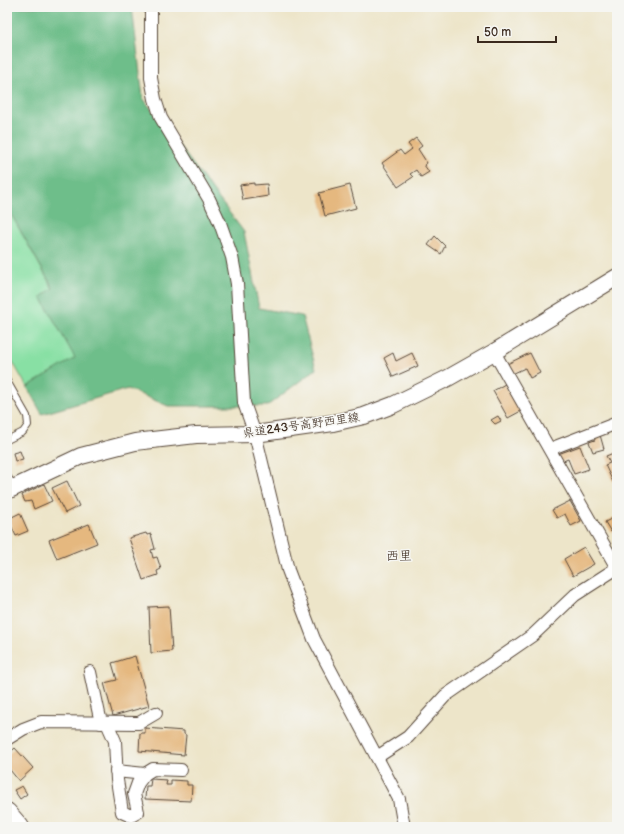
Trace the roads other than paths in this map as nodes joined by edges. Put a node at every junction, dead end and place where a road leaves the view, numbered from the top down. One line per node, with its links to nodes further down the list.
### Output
1 (151, 7): 6 (street)
2 (617, 277): 3 (main road, 県道243号高野西里線)
3 (494, 352): 6 (main road, 県道243号高野西里線); 8 (street)
4 (7, 381): 7 (lane)
5 (616, 427): 8 (street)
6 (255, 434): 9 (main road, 県道243号高野西里線); 15 (street)
7 (7, 440)
8 (550, 449): 10 (street)
9 (9, 485)
10 (617, 568): 15 (street)
11 (90, 672): 13 (street)
12 (156, 713): 13 (street)
13 (104, 723): 14 (street); 17 (street)
14 (7, 739)
15 (377, 757): 21 (street)
16 (181, 770): 18 (street)
17 (116, 771): 18 (street); 18 (street)
18 (145, 774)
19 (7, 812): 20 (main road)
20 (20, 827)
21 (404, 827)

